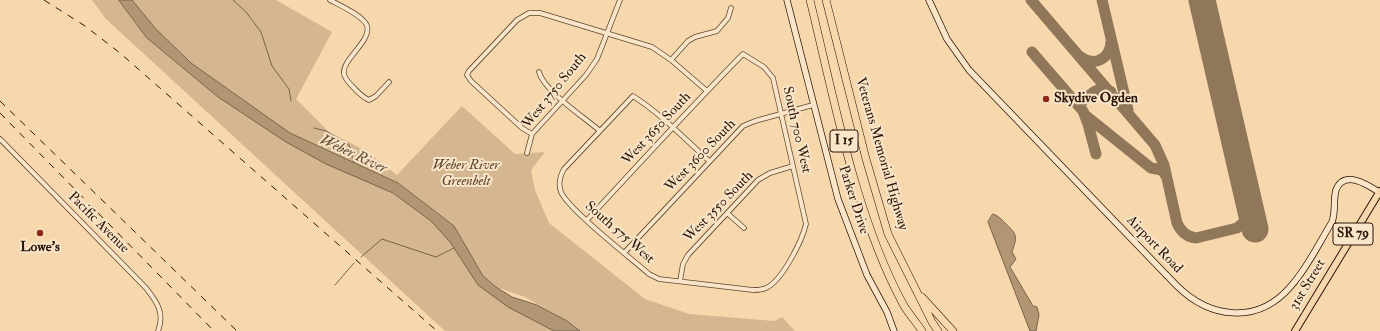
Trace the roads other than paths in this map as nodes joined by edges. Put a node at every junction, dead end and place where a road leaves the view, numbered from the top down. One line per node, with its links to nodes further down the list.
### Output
1 (330, 0): 12 (street)
2 (620, 0): 8 (street, West 3750 South)
3 (787, 0): 15 (street, Parker Drive)
4 (810, 0): 32 (highway, Veterans Memorial Highway / I 15)
5 (826, 0): 31 (highway, Veterans Memorial Highway / I 15)
6 (929, 0): 24 (street, Airport Road)
7 (731, 8): 10 (street)
8 (607, 33): 10 (street); 14 (street, West 3750 South); 19 (street)
9 (743, 54): 13 (street, West 3650 South); 16 (street, South 700 West)
10 (671, 60): 13 (street)
11 (538, 72): 14 (street)
12 (389, 82)
13 (707, 91): 17 (street, West 3650 South)
14 (563, 100): 18 (street); 19 (street, West 3750 South)
15 (813, 105): 16 (street, West 3600 South); 34 (street, Parker Drive)
16 (781, 114): 22 (street, West 3600 South); 23 (street, South 700 West)
17 (673, 128): 18 (street); 22 (street); 26 (street, West 3650 South)
18 (600, 131): 26 (street, South 575 West)
19 (532, 134): 21 (street, West 3750 South)
20 (0, 139): 33 (street, Pacific Avenue)
21 (527, 153)
22 (709, 161): 28 (street, West 3600 South)
23 (793, 166): 25 (street, West 3550 South); 30 (street, South 700 West)
24 (1379, 191): 39 (main road, 31st Street / SR 79)
25 (727, 213): 27 (street); 29 (street, West 3550 South)
26 (587, 220): 28 (street, South 575 West)
27 (744, 228)
28 (624, 253): 29 (street, South 575 West)
29 (680, 281): 30 (street, South 575 West)
30 (766, 288)
31 (916, 291): 37 (highway, Veterans Memorial Highway / I 15); 38 (highway)
32 (904, 305): 35 (highway); 36 (highway, Veterans Memorial Highway / I 15)
33 (158, 331)
34 (894, 331)
35 (918, 331)
36 (922, 331)
37 (938, 331)
38 (952, 331)
39 (1295, 331)

